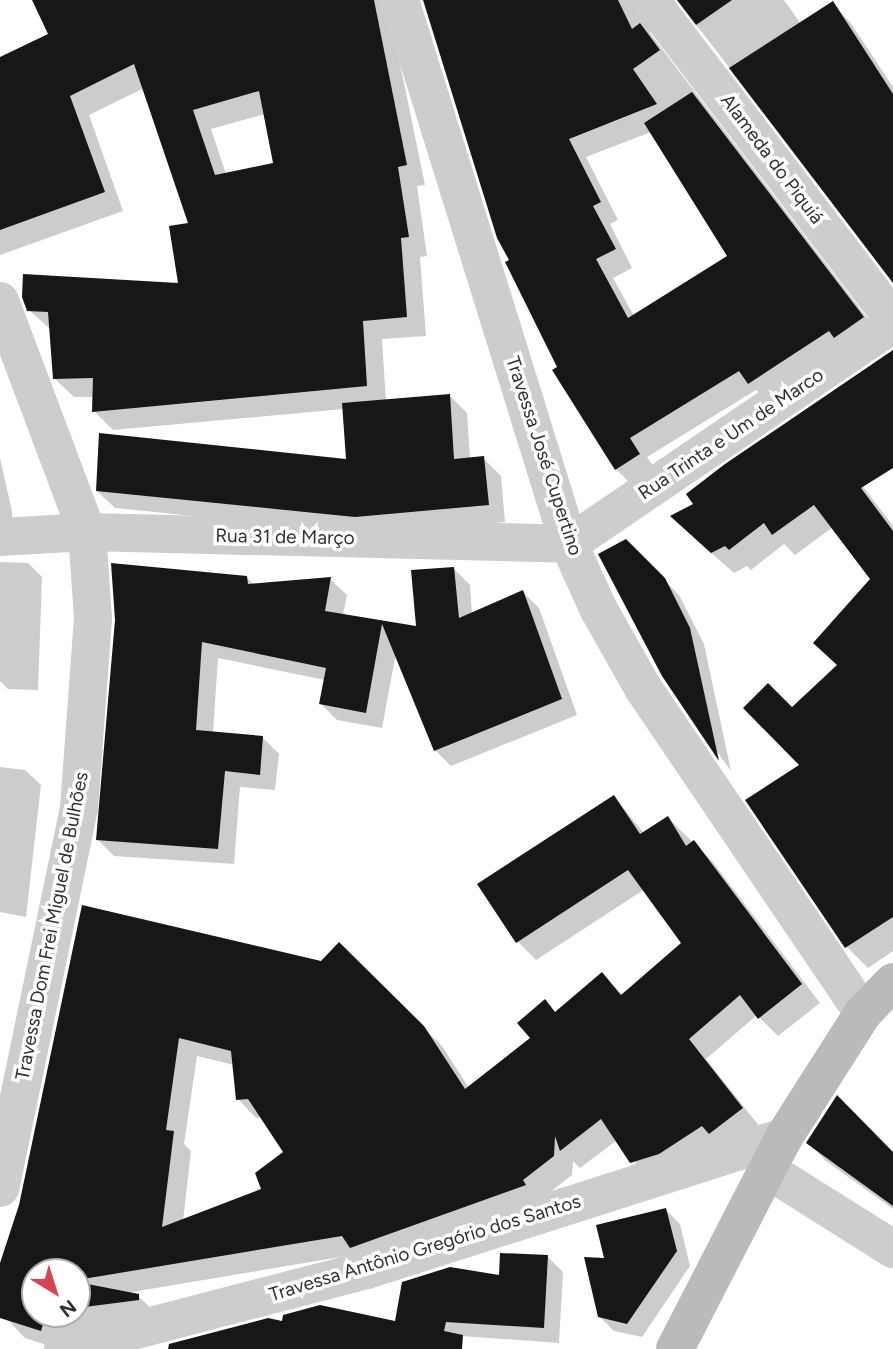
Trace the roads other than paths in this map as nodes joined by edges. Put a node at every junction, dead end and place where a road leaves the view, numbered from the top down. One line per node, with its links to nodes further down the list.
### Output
1 (400, 0): 7 (street, Travessa José Cupertino)
2 (650, 0): 4 (street, Alameda do Piquiá)
3 (0, 301): 5 (street, Travessa Dom Frei Miguel de Bulhões)
4 (893, 321): 7 (street, Rua Trinta e Um de Marco)
5 (87, 532): 6 (street, Rua 31 de Março); 7 (street, Rua 31 de Março); 11 (street, Travessa Dom Frei Miguel de Bulhões)
6 (0, 537)
7 (569, 544): 9 (street, Travessa José Cupertino)
8 (893, 982): 9 (main road)
9 (863, 1013): 10 (main road)
10 (775, 1153): 12 (street); 13 (street, Travessa Antônio Gregório dos Santos); 14 (main road)
11 (0, 1188)
12 (893, 1250)
13 (63, 1349)
14 (675, 1349)

